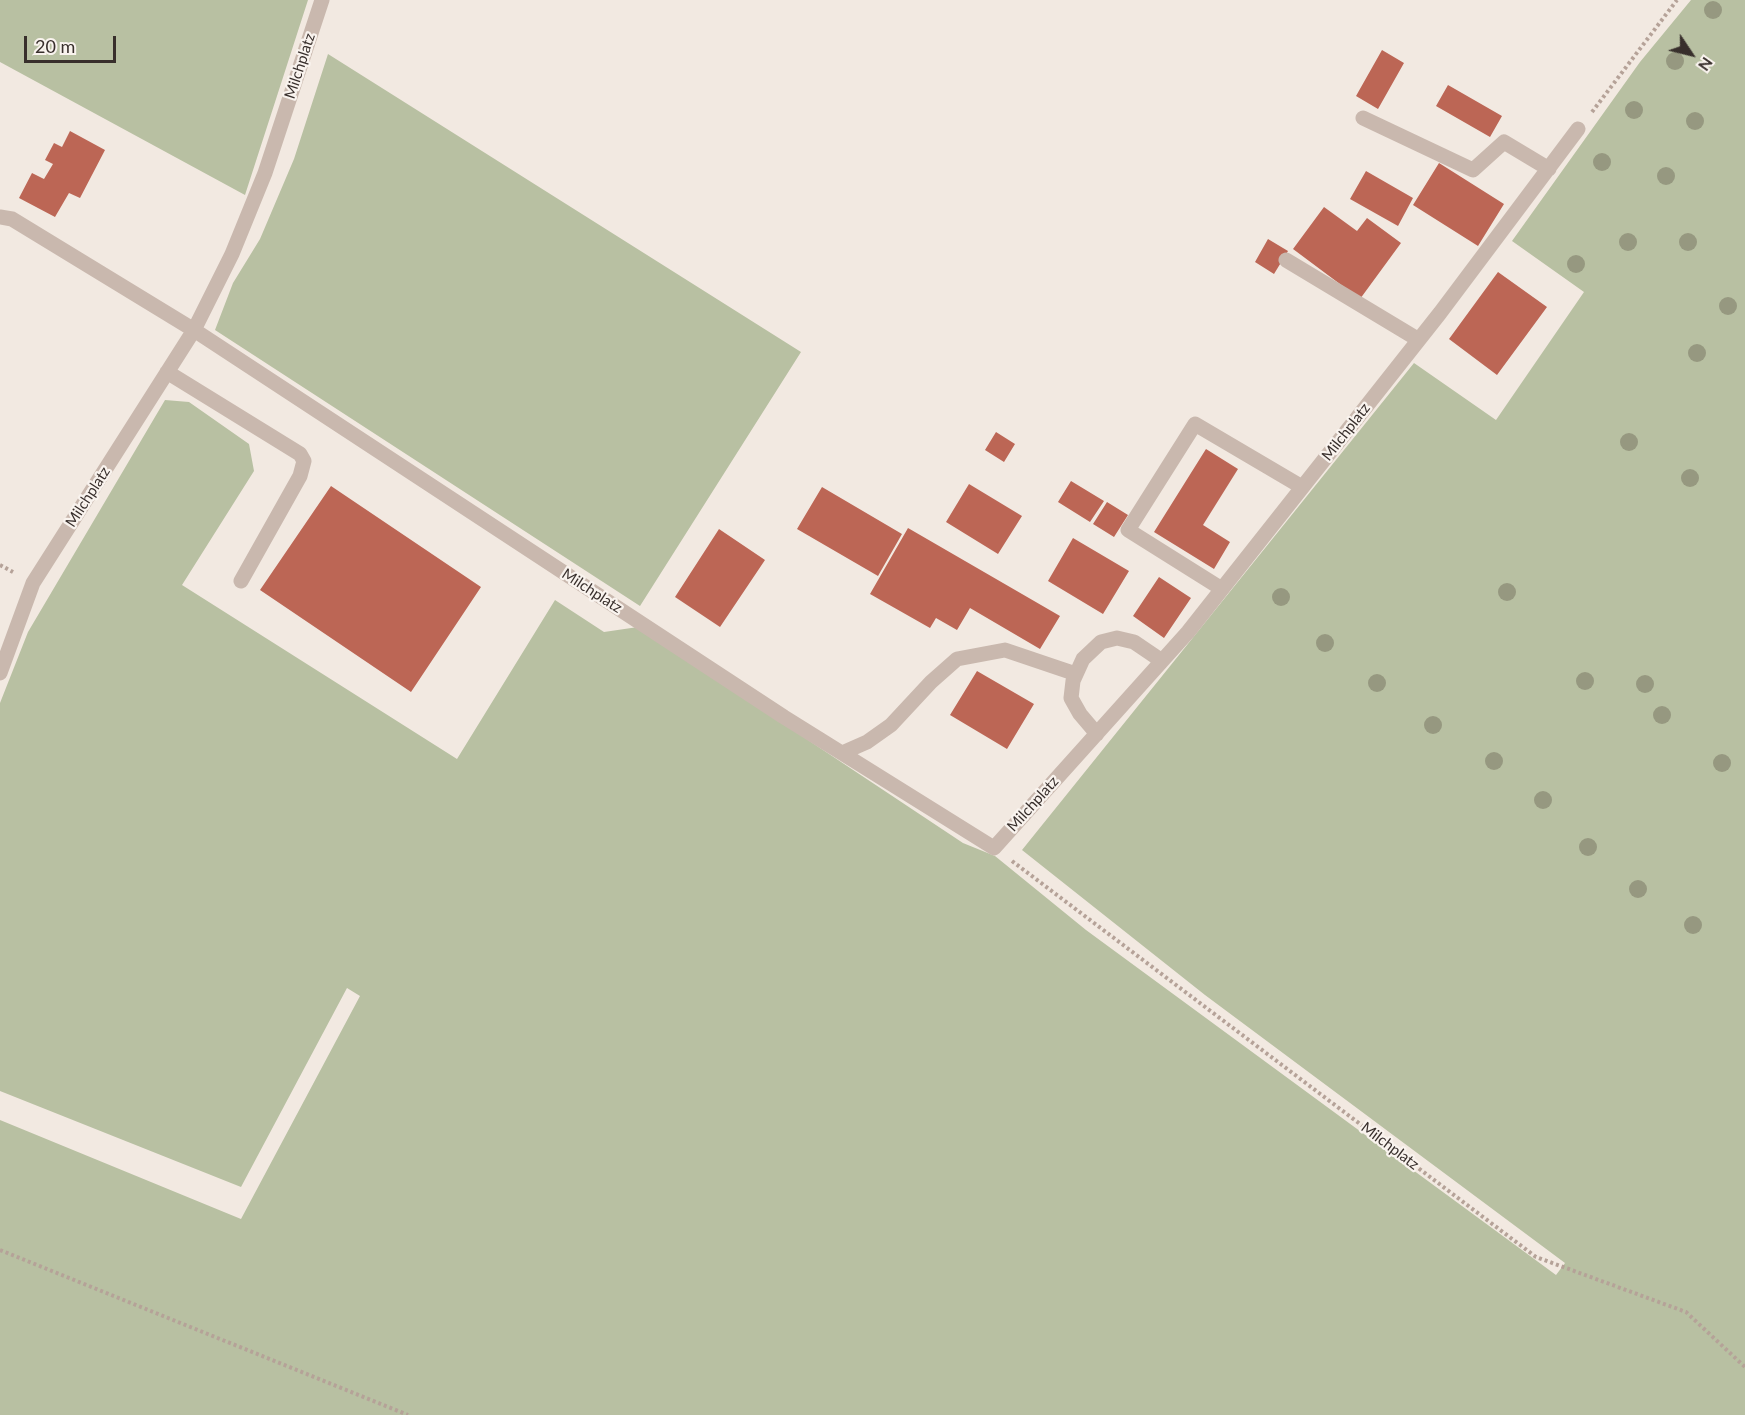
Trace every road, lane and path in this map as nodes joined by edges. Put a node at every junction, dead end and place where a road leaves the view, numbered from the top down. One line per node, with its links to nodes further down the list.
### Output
1 (322, 0): 8 (street, Milchplatz)
2 (1677, 0): 4 (path)
3 (1363, 118): 5 (street)
4 (1578, 129): 5 (street, Milchplatz)
5 (1549, 169): 9 (street, Milchplatz)
6 (0, 217): 8 (street)
7 (1287, 260): 9 (street)
8 (194, 330): 10 (street, Milchplatz); 18 (street, Milchplatz)
9 (1419, 340): 11 (street, Milchplatz)
10 (167, 372): 12 (street); 15 (street, Milchplatz)
11 (1302, 487): 13 (street, Milchplatz); 13 (street)
12 (241, 581)
13 (1222, 589): 14 (street, Milchplatz)
14 (1162, 661): 16 (street); 17 (street, Milchplatz)
15 (0, 673)
16 (1076, 674): 17 (street); 18 (street)
17 (1097, 734): 19 (street, Milchplatz)
18 (842, 753): 19 (street, Milchplatz)
19 (994, 848): 21 (path, Milchplatz)
20 (0, 1250): 22 (path)
21 (1745, 1367)
22 (408, 1415)

